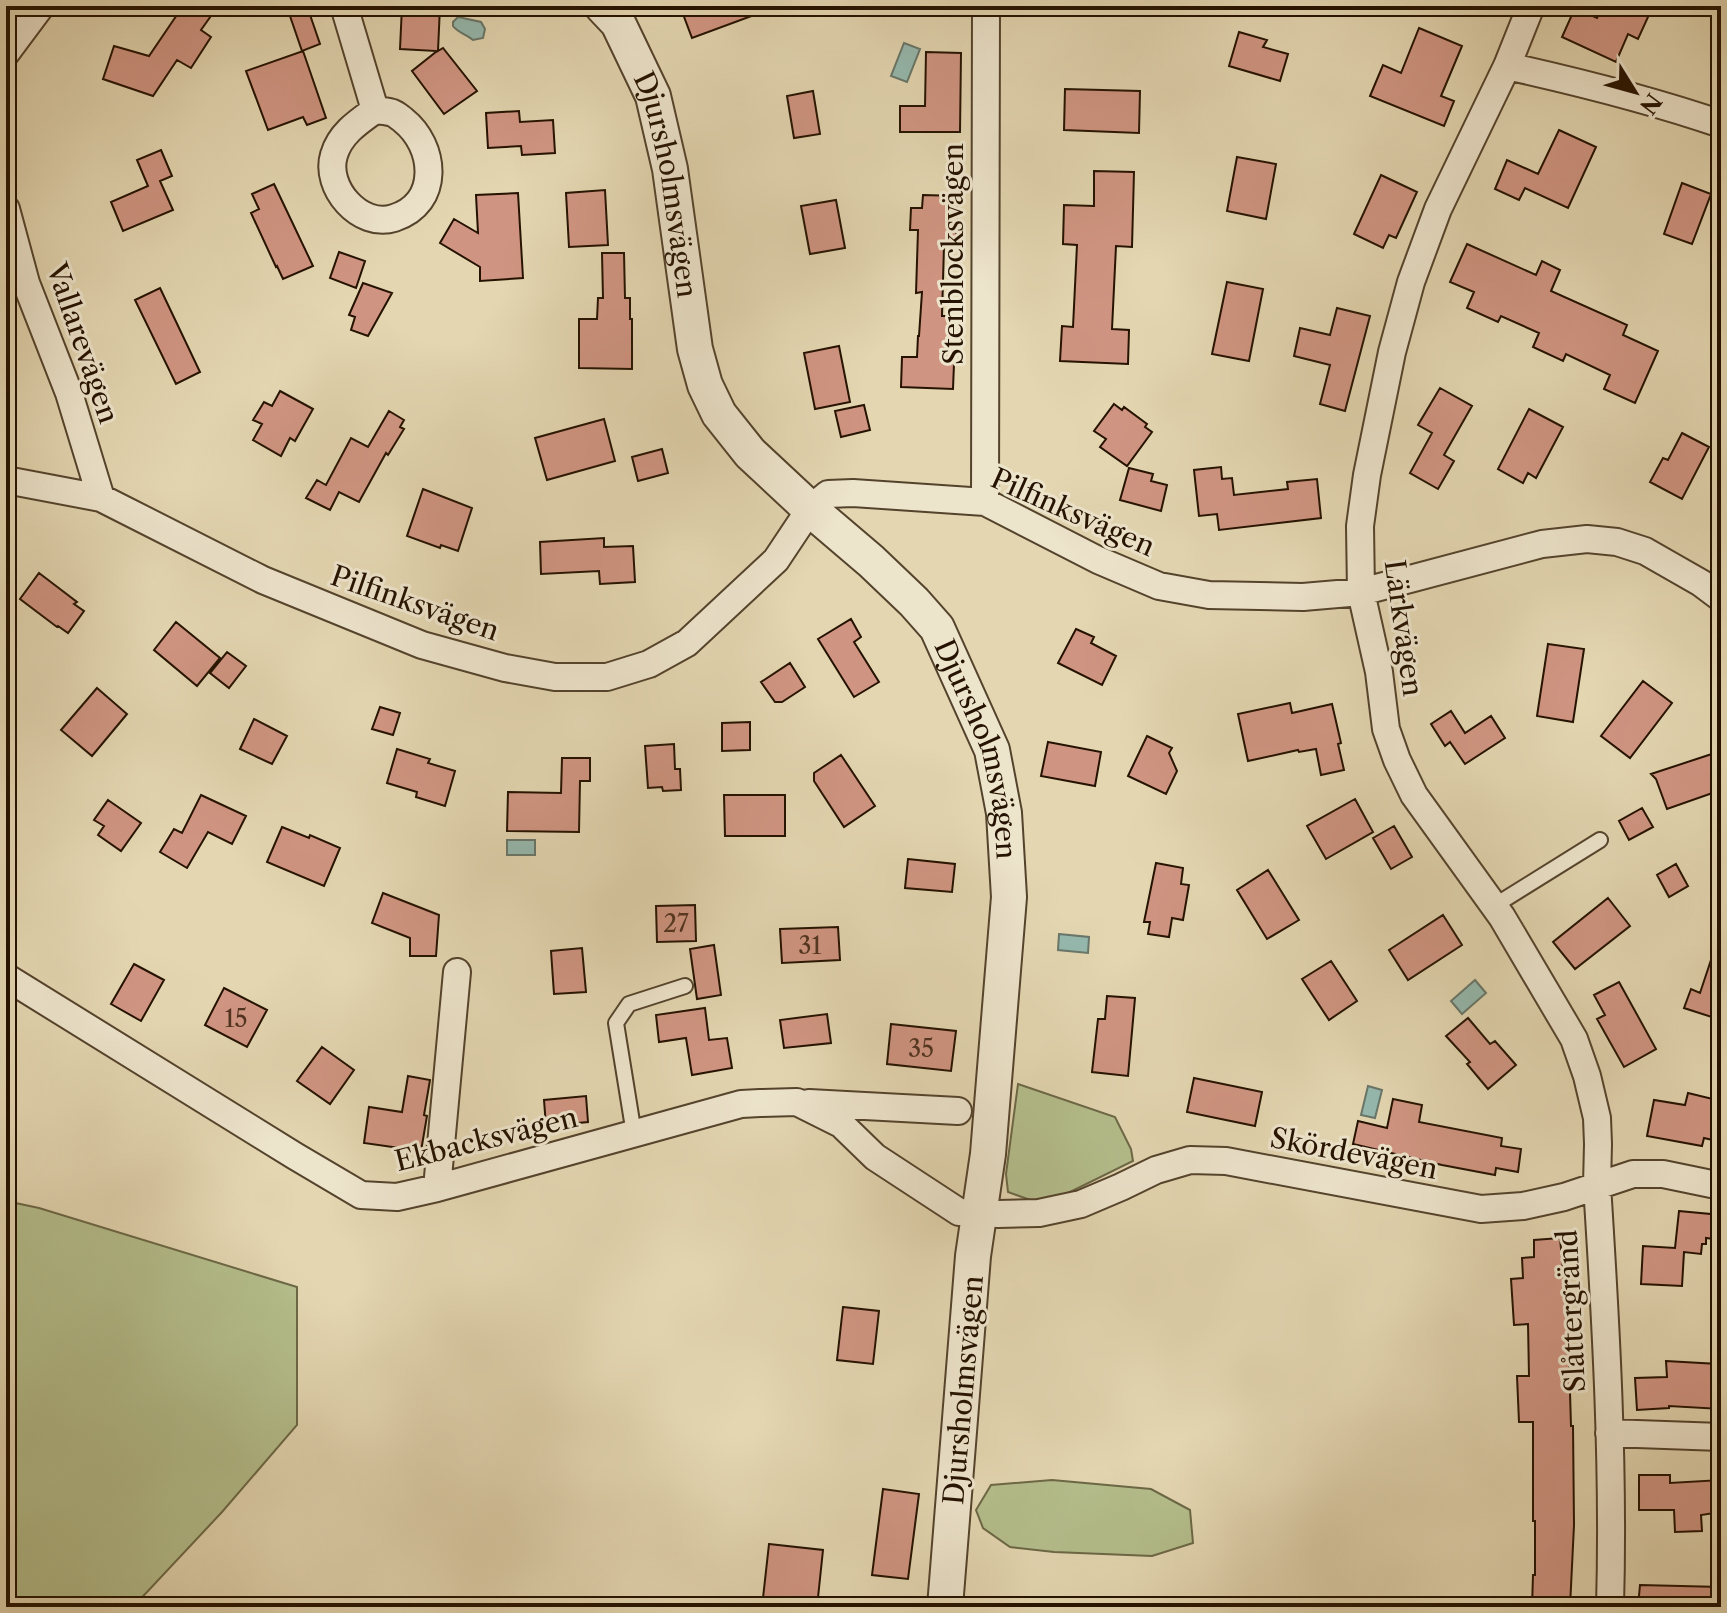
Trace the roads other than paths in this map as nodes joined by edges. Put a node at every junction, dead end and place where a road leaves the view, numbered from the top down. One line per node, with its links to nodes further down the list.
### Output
1 (41, 6): 6 (street)
2 (344, 6): 8 (street)
3 (602, 6): 14 (street, Djursholmsvägen)
4 (986, 6): 13 (street, Stenblocksvägen)
5 (1531, 6): 7 (street, Lärkvägen)
6 (6, 53)
7 (1507, 66): 9 (street); 15 (street, Lärkvägen)
8 (375, 110)
9 (1721, 124)
10 (6, 209): 12 (street, Vallarevägen)
11 (6, 480): 12 (street, Pilfinksvägen)
12 (101, 498): 14 (street, Pilfinksvägen)
13 (985, 502): 14 (street, Pilfinksvägen); 15 (street, Pilfinksvägen)
14 (810, 509): 28 (street, Djursholmsvägen)
15 (1361, 592): 16 (street, Pilfinksvägen); 18 (street, Lärkvägen)
16 (1721, 598)
17 (1600, 840): 18 (lane)
18 (1494, 906): 25 (street, Lärkvägen)
19 (457, 972): 27 (street)
20 (6, 977): 27 (street, Ekbacksvägen)
21 (685, 986): 24 (lane)
22 (797, 1102): 23 (street, Ekbacksvägen); 24 (street, Ekbacksvägen); 28 (street, Ekbacksvägen)
23 (958, 1111)
24 (634, 1134): 27 (street, Ekbacksvägen)
25 (1597, 1185): 26 (street, Skördevägen); 28 (street, Skördevägen); 29 (street, Slåttergränd)
26 (1721, 1186)
27 (437, 1188)
28 (979, 1213): 31 (street, Djursholmsvägen)
29 (1609, 1433): 30 (street); 32 (street, Slåttergränd)
30 (1721, 1437)
31 (945, 1607)
32 (1610, 1607)

